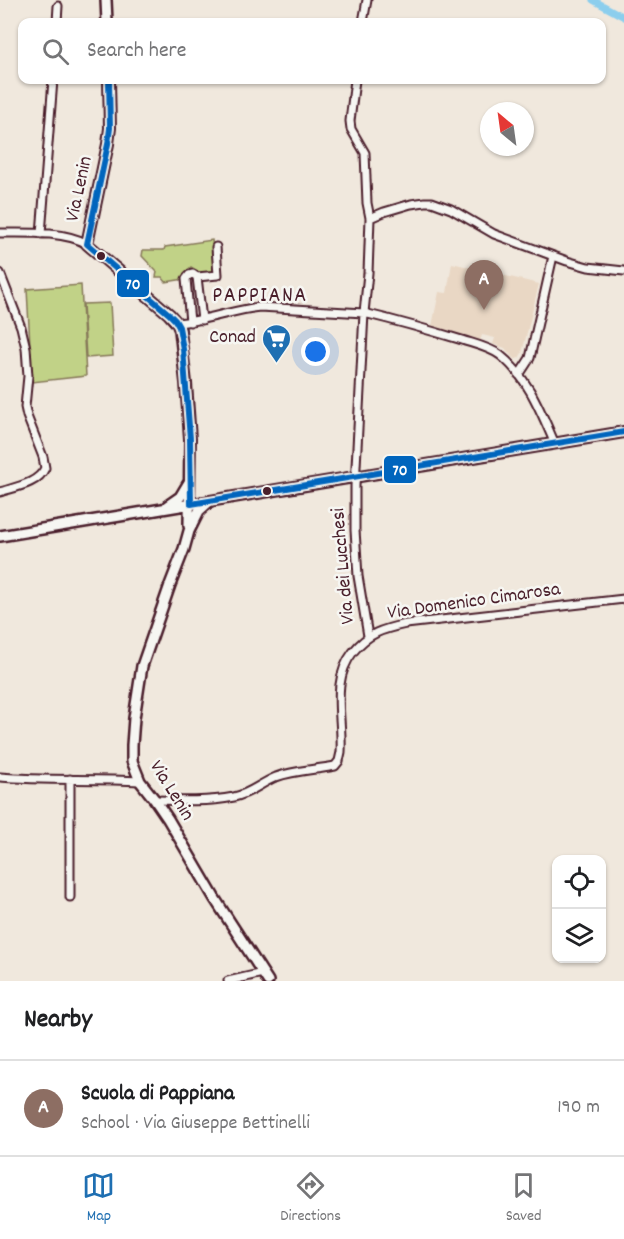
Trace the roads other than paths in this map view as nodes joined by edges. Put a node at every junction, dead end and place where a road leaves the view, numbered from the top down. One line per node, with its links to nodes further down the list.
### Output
1 (106, 0): 5 (street)
2 (367, 0): 6 (street)
3 (58, 6): 4 (street)
4 (57, 18)
5 (107, 18)
6 (364, 18)
7 (52, 84): 12 (street)
8 (109, 84): 13 (street, Via Lenin)
9 (355, 84): 10 (street, Via dei Lucchesi)
10 (370, 218): 15 (street); 19 (street, Via dei Lucchesi)
11 (0, 233): 12 (street)
12 (41, 234): 13 (street)
13 (87, 244): 22 (street, Via Lenin)
14 (216, 247): 18 (street)
15 (554, 256): 16 (street); 23 (street)
16 (624, 271)
17 (0, 273): 28 (street)
18 (197, 277): 20 (street); 21 (street)
19 (364, 313): 20 (street); 23 (street); 26 (street, Via dei Lucchesi)
20 (202, 320): 21 (street)
21 (190, 322): 22 (street)
22 (177, 323): 27 (street, Via Lenin)
23 (519, 375): 25 (street)
24 (624, 432): 25 (street)
25 (555, 444): 26 (street)
26 (356, 476): 29 (street); 35 (street, Via dei Lucchesi)
27 (190, 480): 29 (street); 30 (street, Via Lenin); 31 (street)
28 (0, 492)
29 (211, 500): 30 (street); 32 (street, Via Lenin)
30 (190, 504): 31 (street); 32 (street, Via Lenin)
31 (165, 508): 32 (street); 33 (street)
32 (189, 531): 38 (street, Via Lenin)
33 (0, 536)
34 (624, 599): 35 (street, Via Domenico Cimarosa)
35 (368, 636): 39 (street, Via Domenico Cimarosa)
36 (0, 777): 37 (street)
37 (69, 779): 38 (street); 40 (street)
38 (141, 781): 39 (street, Via Lenin)
39 (155, 800): 41 (street, Via Lenin)
40 (70, 897)
41 (265, 977): 42 (street)
42 (228, 981)

